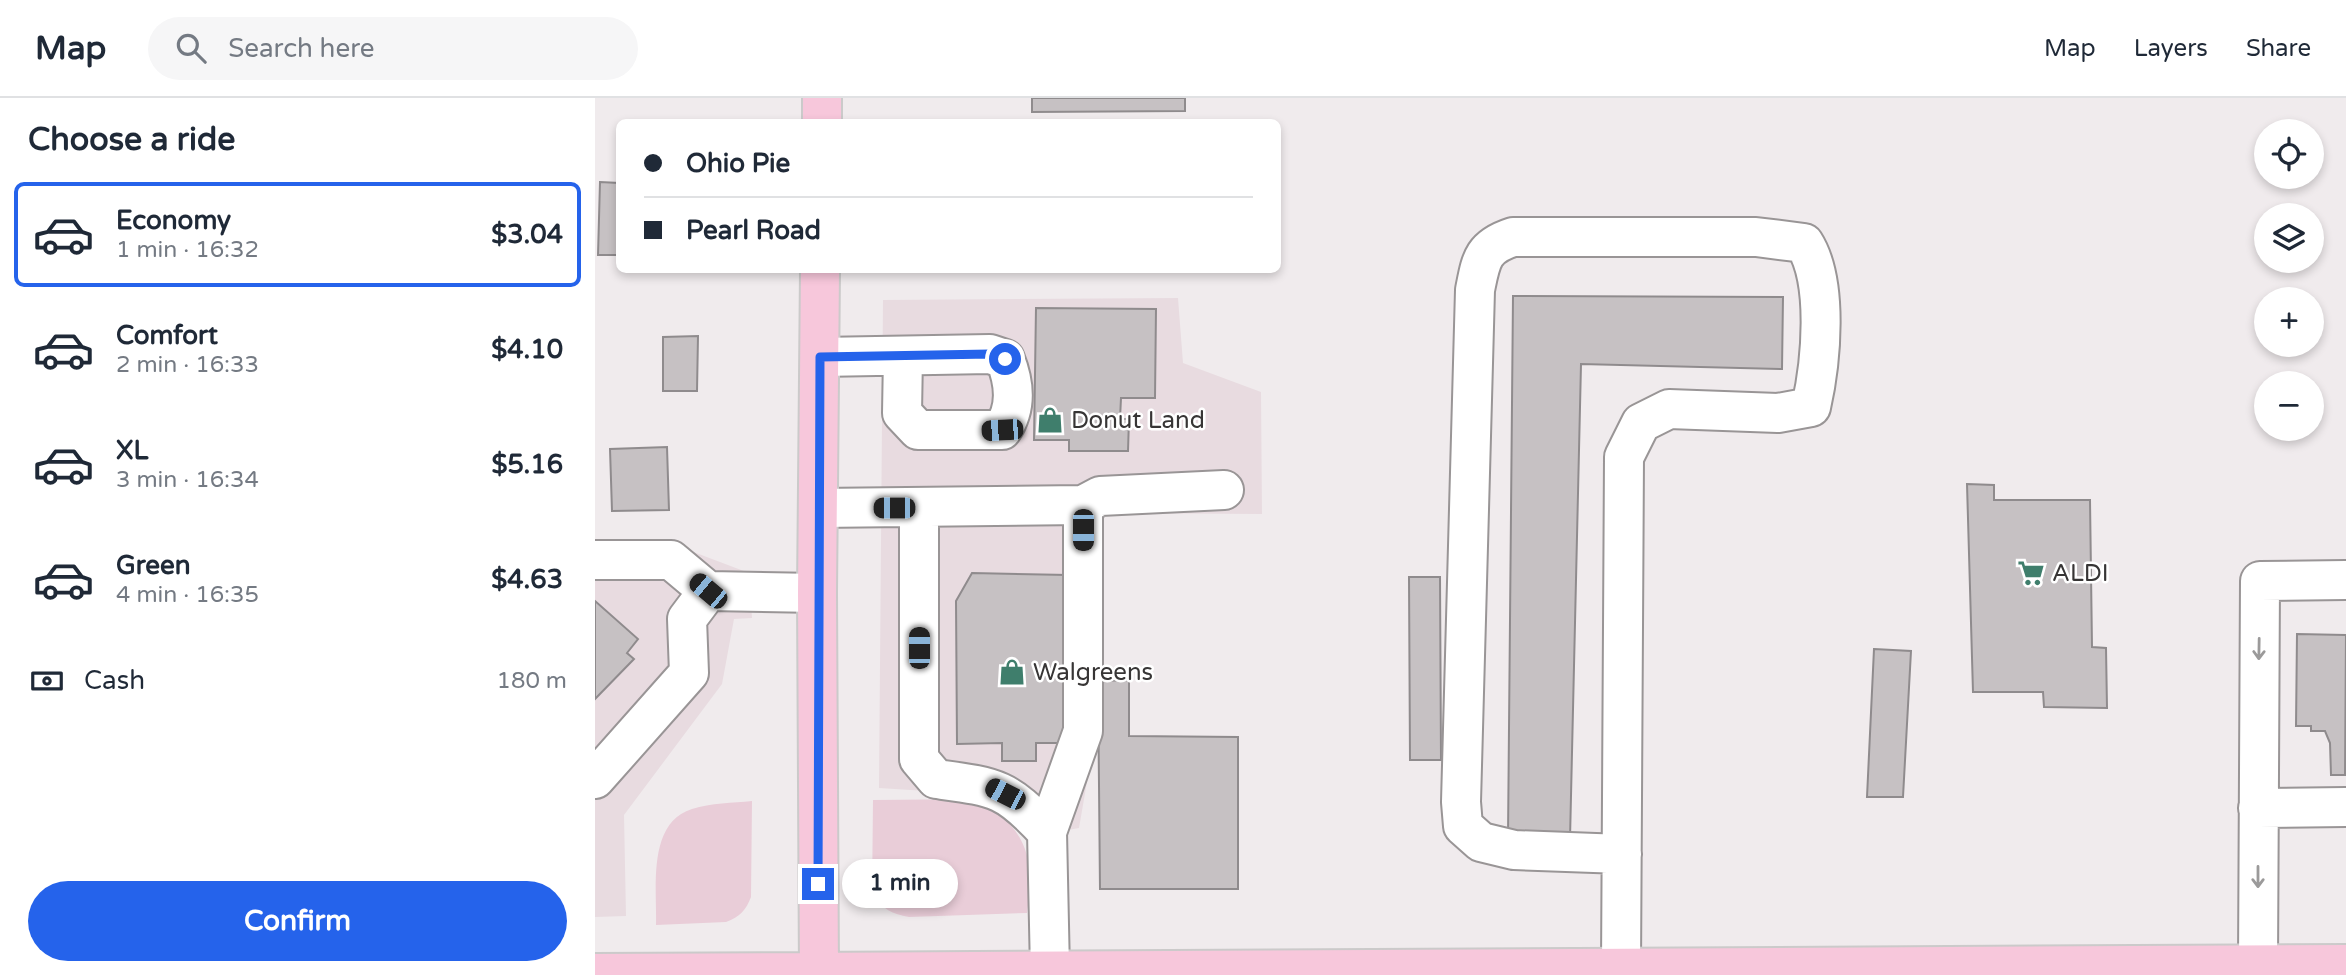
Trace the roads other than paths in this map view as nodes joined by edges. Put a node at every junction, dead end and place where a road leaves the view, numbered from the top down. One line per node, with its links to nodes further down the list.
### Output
1 (822, 98): 2 (main road)
2 (822, 119)
3 (820, 273): 5 (main road)
4 (903, 356): 5 (lane)
5 (820, 357): 8 (main road)
6 (1224, 490): 7 (lane)
7 (1083, 505): 9 (lane); 17 (lane)
8 (818, 508): 9 (lane); 13 (main road)
9 (919, 508): 17 (lane)
10 (595, 560): 12 (lane)
11 (2346, 580): 16 (lane, one-way to 16)
12 (708, 591): 13 (lane); 14 (lane)
13 (817, 593): 25 (main road)
14 (595, 779)
15 (2346, 807): 16 (lane)
16 (2258, 808): 19 (lane, one-way to 19)
17 (1047, 832): 22 (lane)
18 (1622, 854): 18 (lane); 21 (lane)
19 (2258, 964): 20 (main road); 23 (main road)
20 (2346, 964)
21 (1621, 968): 22 (main road); 23 (main road)
22 (1050, 971): 25 (main road)
23 (1954, 971)
24 (595, 973): 25 (main road)
25 (819, 973)

